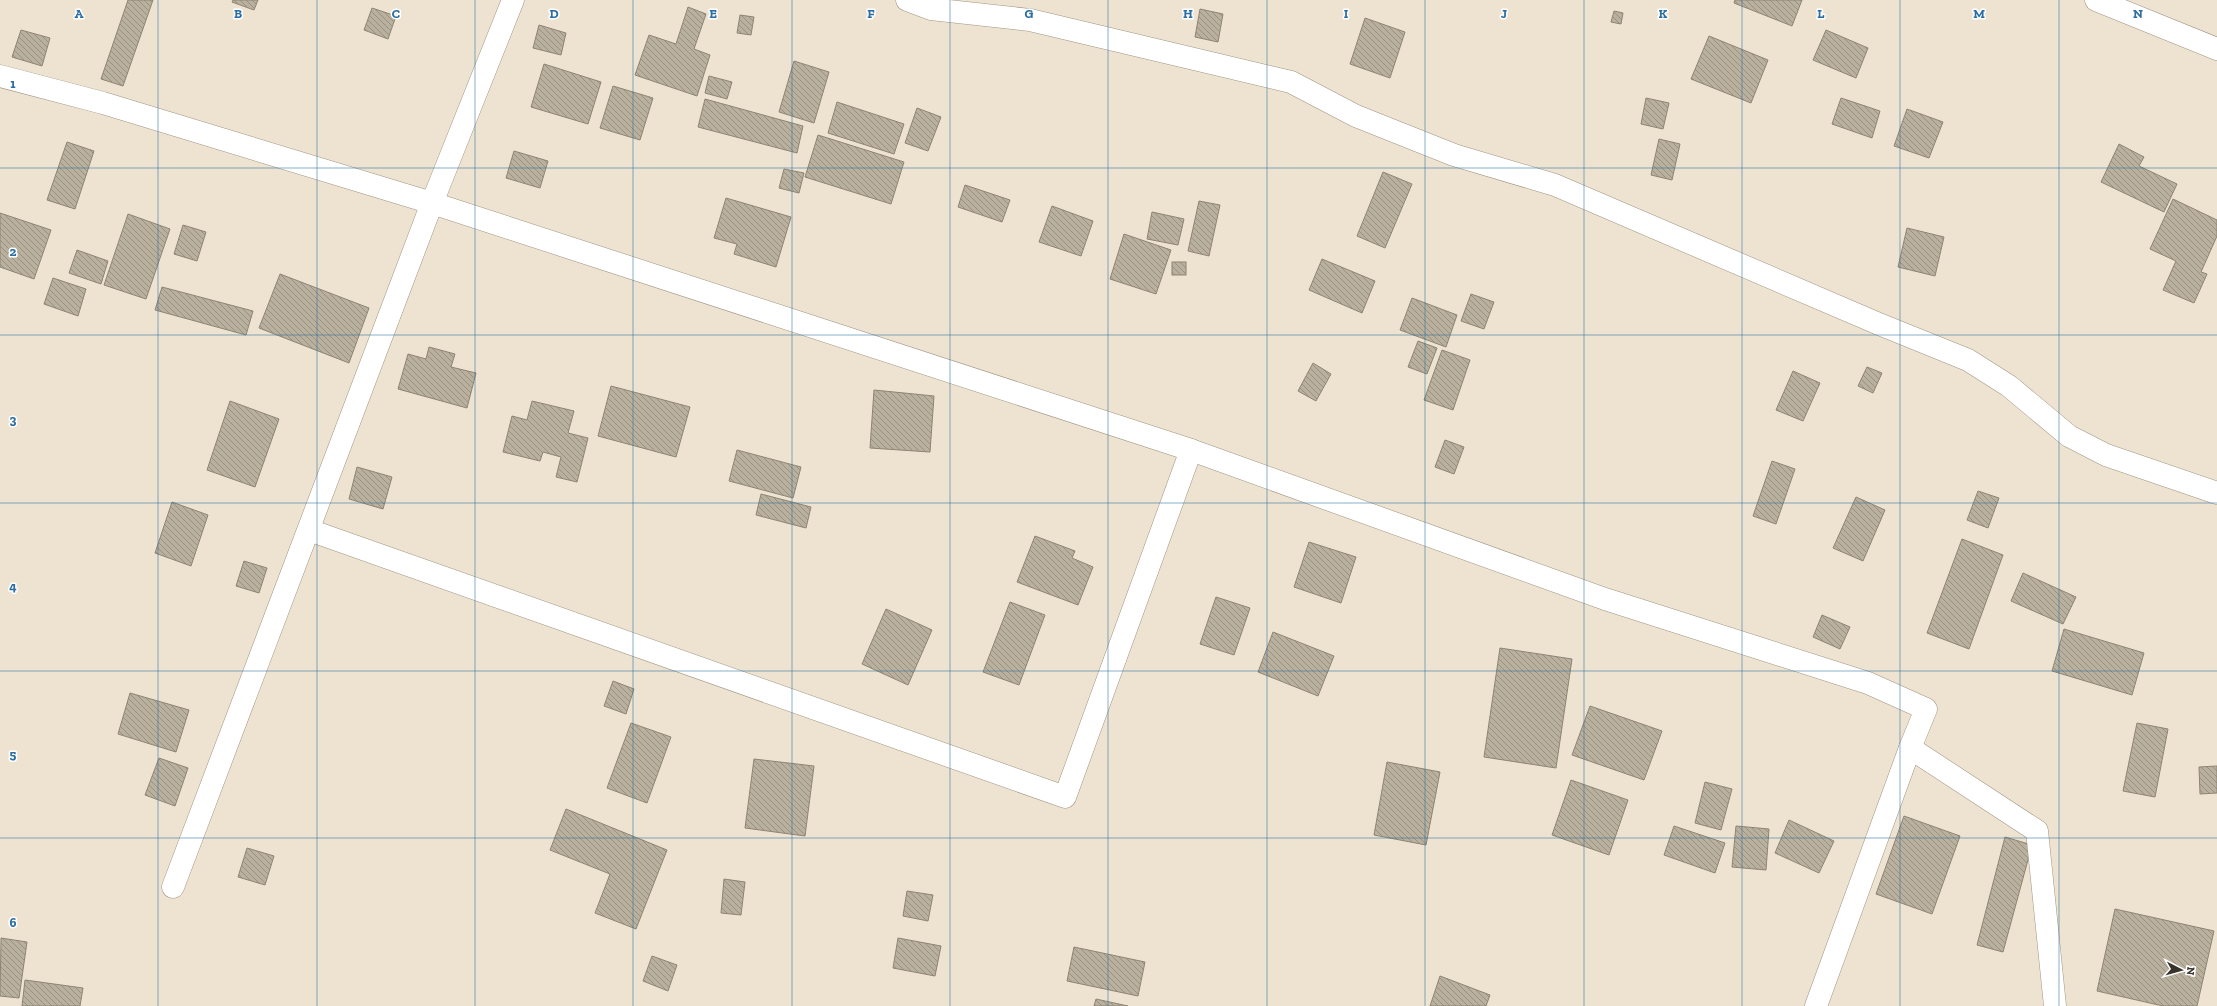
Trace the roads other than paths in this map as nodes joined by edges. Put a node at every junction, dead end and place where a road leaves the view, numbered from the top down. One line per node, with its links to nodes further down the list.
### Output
1 (513, 0): 6 (street)
2 (907, 0): 8 (street)
3 (2096, 0): 4 (street)
4 (2217, 49)
5 (0, 76): 6 (street)
6 (432, 203): 7 (street); 9 (street)
7 (1191, 450): 9 (street); 10 (street)
8 (2217, 493)
9 (309, 530): 11 (street)
10 (1910, 748): 12 (street); 13 (street)
11 (173, 887)
12 (1816, 1006)
13 (2055, 1006)

